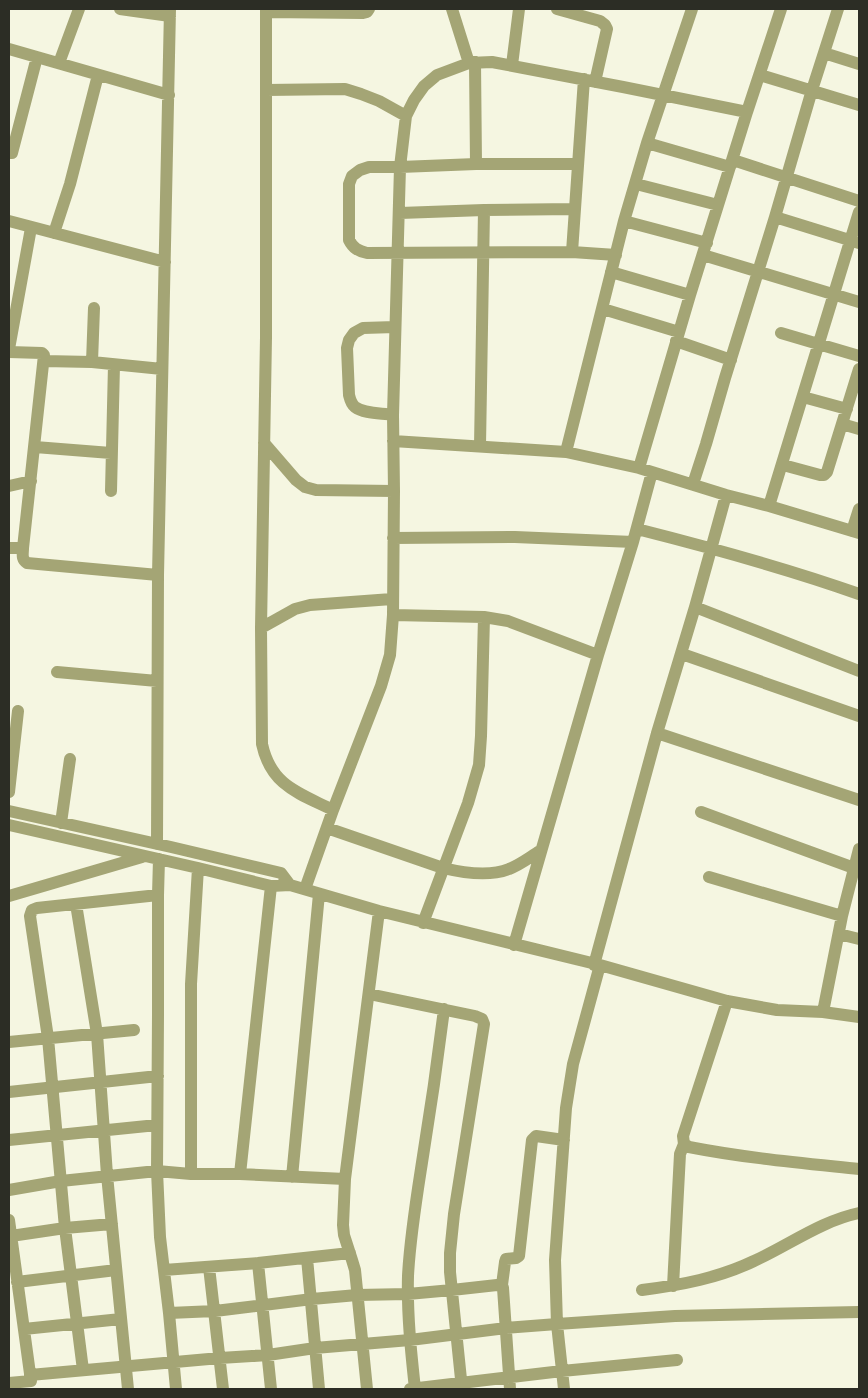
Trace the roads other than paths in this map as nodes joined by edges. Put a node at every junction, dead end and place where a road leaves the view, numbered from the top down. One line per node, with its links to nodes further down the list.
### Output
1 (79, 9): 16 (street)
2 (120, 9): 11 (street)
3 (369, 9): 10 (street)
4 (452, 9): 15 (street)
5 (519, 9): 18 (street)
6 (557, 9): 21 (street)
7 (692, 9): 25 (street)
8 (781, 9): 20 (street)
9 (838, 9): 13 (street)
10 (266, 11): 22 (street)
11 (170, 13): 24 (street)
12 (9, 49): 14 (street)
13 (824, 53): 17 (street); 23 (street)
14 (37, 57): 16 (street); 30 (street)
15 (472, 62): 18 (street); 28 (street); 32 (street)
16 (59, 63): 19 (street)
17 (859, 64)
18 (512, 65): 21 (street)
19 (98, 75): 24 (street); 47 (street)
20 (760, 75): 23 (street); 27 (street)
21 (589, 81): 25 (street); 33 (street)
22 (266, 90): 28 (street); 80 (street)
23 (812, 90): 26 (street); 35 (street)
24 (169, 95): 54 (street)
25 (663, 96): 27 (street); 29 (street)
26 (859, 105)
27 (747, 112): 31 (street)
28 (406, 116): 34 (street)
29 (647, 143): 31 (street); 36 (street)
30 (9, 153)
31 (732, 163): 35 (street); 38 (street)
32 (476, 164): 33 (street); 34 (street)
33 (578, 164): 39 (street)
34 (400, 167): 42 (street); 50 (street)
35 (786, 178): 37 (street); 43 (street)
36 (636, 184): 38 (street); 45 (street)
37 (859, 201)
38 (718, 205): 49 (street)
39 (575, 209): 40 (street); 51 (street)
40 (484, 210): 42 (street); 52 (street)
41 (859, 212): 48 (street)
42 (400, 213): 50 (street)
43 (775, 216): 48 (street); 56 (street)
44 (9, 221): 46 (street)
45 (624, 221): 49 (street); 53 (street)
46 (31, 228): 47 (street); 66 (street)
47 (54, 233): 54 (street)
48 (855, 242): 57 (street)
49 (705, 249): 56 (street); 58 (street)
50 (398, 252): 52 (street); 62 (street)
51 (572, 252): 52 (street); 53 (street)
52 (484, 253): 81 (street)
53 (616, 255): 55 (street)
54 (165, 262): 72 (street)
55 (612, 272): 58 (street); 61 (street)
56 (758, 272): 57 (street); 68 (street)
57 (834, 294): 59 (street); 65 (street)
58 (690, 296): 64 (street)
59 (859, 302)
60 (94, 308): 70 (street)
61 (603, 309): 64 (street); 84 (street)
62 (395, 327): 76 (street); 76 (street)
63 (781, 333): 65 (street)
64 (678, 337): 68 (street); 86 (street)
65 (819, 344): 67 (street); 74 (street)
66 (9, 351): 69 (street)
67 (859, 356)
68 (731, 360): 89 (street)
69 (44, 361): 70 (street); 82 (street)
70 (92, 362): 71 (street)
71 (114, 365): 72 (street); 83 (street)
72 (162, 368): 102 (street)
73 (859, 369): 75 (street)
74 (803, 398): 75 (street); 85 (street)
75 (847, 409): 77 (street)
76 (393, 415): 79 (street)
77 (842, 424): 78 (street); 85 (street)
78 (859, 429)
79 (393, 440): 81 (street); 92 (street)
80 (264, 443): 92 (street); 108 (street)
81 (480, 446): 84 (street)
82 (35, 447): 83 (street); 88 (street)
83 (111, 452): 91 (street)
84 (566, 452): 86 (street)
85 (783, 465): 94 (street)
86 (640, 468): 87 (street)
87 (652, 472): 89 (street); 97 (street)
88 (31, 481): 90 (street); 100 (street)
89 (693, 484): 93 (street)
90 (9, 486)
91 (111, 491)
92 (394, 491): 98 (street)
93 (726, 496): 94 (street); 101 (street)
94 (769, 506): 96 (street)
95 (859, 509): 96 (street)
96 (856, 532)
97 (635, 536): 98 (street); 101 (street); 110 (street)
98 (393, 538): 104 (street)
99 (9, 548): 100 (street)
100 (23, 548): 102 (street)
101 (712, 548): 103 (street); 105 (street)
102 (158, 575): 113 (street)
103 (859, 594)
104 (392, 599): 106 (street); 108 (street)
105 (695, 608): 109 (street); 111 (street)
106 (393, 615): 107 (street); 120 (street)
107 (484, 617): 110 (street); 132 (street)
108 (261, 628): 120 (street)
109 (682, 654): 115 (street); 116 (street)
110 (598, 655): 128 (street)
111 (859, 671)
112 (57, 672): 113 (street)
113 (157, 681): 126 (street)
114 (18, 711): 118 (street)
115 (859, 716)
116 (657, 733): 119 (street); 148 (street)
117 (70, 759): 123 (street)
118 (9, 792)
119 (859, 800)
120 (333, 810): 125 (street)
121 (9, 811): 123 (street)
122 (701, 812): 133 (street)
123 (61, 823): 126 (street)
124 (9, 825): 129 (street)
125 (327, 828): 132 (street); 137 (street)
126 (157, 844): 135 (street)
127 (859, 850): 133 (street)
128 (540, 851): 132 (street); 147 (street)
129 (145, 856): 130 (street); 140 (street)
130 (159, 859): 131 (street); 139 (street)
131 (198, 868): 136 (street); 170 (street)
132 (443, 868): 144 (street)
133 (854, 868): 143 (street)
134 (709, 877): 143 (street)
135 (290, 884): 136 (street); 137 (street)
136 (271, 886): 171 (street)
137 (305, 889): 138 (street)
138 (319, 894): 142 (street); 173 (street)
139 (158, 895): 141 (street); 158 (street)
140 (9, 896)
141 (76, 904): 155 (street); 156 (street)
142 (379, 911): 144 (street); 149 (street)
143 (842, 916): 145 (street)
144 (424, 923): 147 (street)
145 (838, 934): 146 (street); 152 (street)
146 (859, 939)
147 (514, 945): 148 (street)
148 (597, 965): 150 (street); 166 (street)
149 (369, 994): 151 (street); 174 (street)
150 (727, 1001): 152 (street); 167 (street)
151 (444, 1009): 192 (street); 194 (street)
152 (823, 1012): 153 (street)
153 (859, 1017)
154 (134, 1030): 155 (street)
155 (97, 1034): 156 (street); 159 (street)
156 (48, 1038): 157 (street); 160 (street)
157 (9, 1042)
158 (158, 1076): 159 (street); 162 (street)
159 (100, 1082): 160 (street); 163 (street)
160 (53, 1087): 161 (street); 164 (street)
161 (9, 1092)
162 (157, 1126): 163 (street); 169 (street)
163 (104, 1131): 164 (street); 172 (street)
164 (57, 1134): 165 (street); 175 (street)
165 (9, 1140)
166 (564, 1140): 190 (street); 203 (street)
167 (684, 1144): 168 (street); 191 (street)
168 (859, 1169)
169 (156, 1171): 170 (street); 172 (street); 187 (street)
170 (191, 1174): 171 (street)
171 (240, 1174): 173 (street)
172 (107, 1175): 175 (street); 179 (street)
173 (292, 1177): 174 (street)
174 (345, 1179): 182 (street)
175 (61, 1181): 176 (street); 180 (street)
176 (9, 1190)
177 (859, 1213): 191 (street)
178 (9, 1220): 181 (street)
179 (112, 1224): 180 (street); 186 (street)
180 (65, 1228): 181 (street); 188 (street)
181 (11, 1236): 189 (street)
182 (350, 1253): 183 (street); 195 (street)
183 (307, 1258): 184 (street); 196 (street)
184 (258, 1263): 185 (street); 197 (street)
185 (209, 1267): 187 (street); 198 (street)
186 (116, 1270): 188 (street); 201 (street)
187 (164, 1270): 200 (street)
188 (70, 1276): 189 (street); 202 (street)
189 (18, 1282): 205 (street)
190 (502, 1285): 192 (street); 204 (street)
191 (673, 1286): 193 (street)
192 (452, 1290): 194 (street); 206 (street)
193 (642, 1290)
194 (408, 1294): 195 (street); 207 (street)
195 (357, 1295): 196 (street); 208 (street)
196 (312, 1299): 197 (street); 209 (street)
197 (263, 1305): 198 (street); 210 (street)
198 (215, 1311): 200 (street); 211 (street)
199 (859, 1312): 203 (street)
200 (169, 1313): 213 (street)
201 (121, 1319): 202 (street); 214 (street)
202 (76, 1323): 205 (street); 215 (street)
203 (558, 1324): 204 (street); 216 (street)
204 (506, 1328): 206 (street); 219 (street)
205 (24, 1329): 217 (street)
206 (456, 1335): 207 (street); 220 (street)
207 (410, 1340): 208 (street); 228 (street)
208 (362, 1344): 209 (street); 226 (street)
209 (315, 1348): 210 (street); 225 (street)
210 (268, 1355): 211 (street); 224 (street)
211 (220, 1358): 213 (street); 223 (street)
212 (677, 1360): 216 (street)
213 (173, 1362): 214 (street); 222 (street)
214 (126, 1366): 215 (street); 221 (street)
215 (83, 1370): 217 (street)
216 (562, 1371): 219 (street); 229 (street)
217 (31, 1382): 218 (street)
218 (9, 1383)
219 (510, 1384): 220 (street)
220 (462, 1386): 228 (street)
221 (128, 1389)
222 (176, 1389)
223 (223, 1389)
224 (271, 1389)
225 (320, 1389)
226 (367, 1389)
227 (410, 1389): 228 (street)
228 (415, 1389)
229 (564, 1389)

